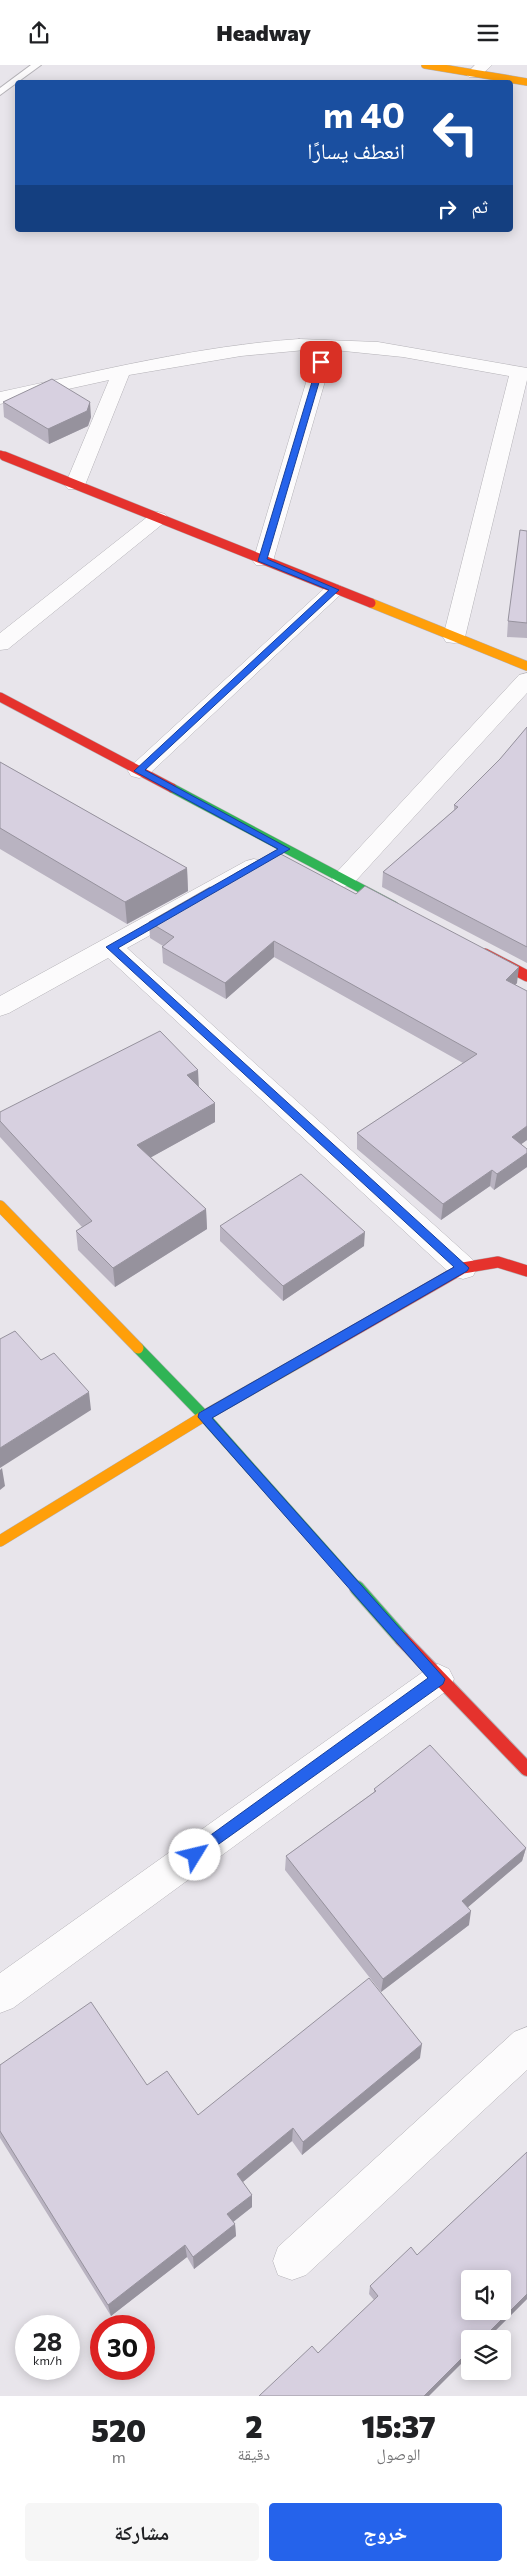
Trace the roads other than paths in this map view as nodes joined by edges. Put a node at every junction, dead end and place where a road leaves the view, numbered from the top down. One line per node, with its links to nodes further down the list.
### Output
1 (37, 65): 4 (lane)
2 (425, 65): 3 (street)
3 (479, 69): 6 (street)
4 (16, 80)
5 (15, 81): 7 (lane)
6 (527, 82)
7 (0, 92)
8 (327, 344): 9 (street); 10 (street); 15 (street)
9 (122, 371): 11 (street); 13 (street)
10 (523, 373): 17 (street)
11 (0, 399)
12 (0, 454): 13 (street)
13 (75, 485): 14 (street)
14 (158, 518): 15 (street); 18 (street)
15 (263, 561): 16 (street)
16 (334, 590): 17 (street); 22 (street)
17 (454, 637): 19 (street)
18 (0, 644)
19 (527, 665)
20 (527, 680): 24 (street)
21 (0, 697): 22 (street)
22 (139, 771): 23 (street)
23 (286, 849): 24 (street); 26 (street)
24 (344, 879): 25 (street)
25 (405, 911)
26 (111, 947): 29 (street); 31 (street)
27 (475, 949): 28 (street)
28 (527, 976)
29 (0, 1007)
30 (0, 1206): 33 (street)
31 (463, 1268): 32 (street); 33 (street)
32 (527, 1271)
33 (204, 1417): 34 (street); 35 (street)
34 (0, 1541)
35 (438, 1679): 36 (street); 37 (street)
36 (527, 1769)
37 (0, 1995)
38 (527, 2045): 39 (street)
39 (292, 2261)

